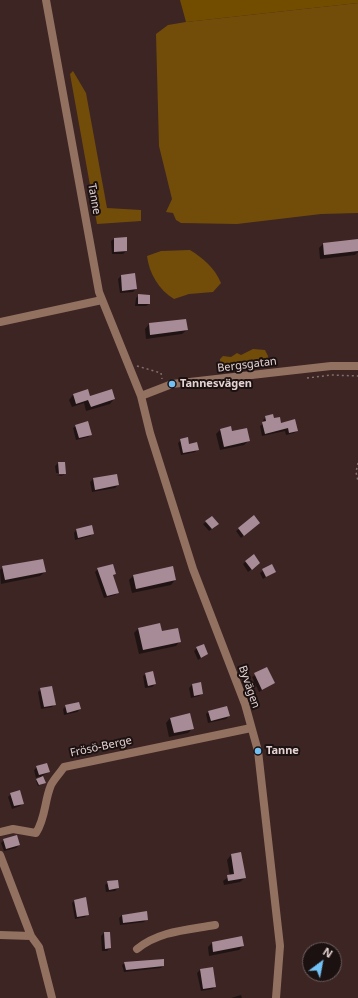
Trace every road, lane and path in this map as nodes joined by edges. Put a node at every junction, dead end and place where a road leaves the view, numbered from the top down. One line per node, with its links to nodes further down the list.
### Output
1 (46, 0): 2 (street, Tanne)
2 (102, 300): 3 (street); 9 (street, Tanne)
3 (0, 322)
4 (135, 364): 8 (path)
5 (358, 366): 8 (street, Bergsgatan)
6 (358, 376): 7 (path)
7 (300, 378)
8 (164, 387): 9 (street, Bergsgatan)
9 (141, 396): 12 (street, Byvägen)
10 (358, 463): 11 (path)
11 (358, 481)
12 (251, 728): 13 (street, Frösö-Berge); 20 (street, Byvägen)
13 (0, 832)
14 (0, 856): 17 (street)
15 (215, 925): 18 (street)
16 (0, 935): 17 (street)
17 (31, 936): 19 (street)
18 (137, 949)
19 (52, 998)
20 (276, 998)

